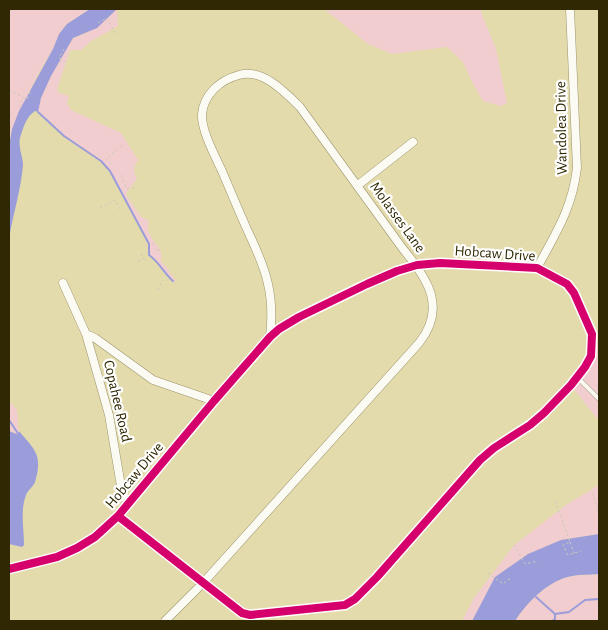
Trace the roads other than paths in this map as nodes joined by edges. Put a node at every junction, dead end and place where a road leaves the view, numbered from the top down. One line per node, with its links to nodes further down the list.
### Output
1 (570, 9): 5 (street, Wandolea Drive)
2 (413, 142): 3 (street)
3 (358, 185): 4 (street, Molasses Lane); 8 (street, Molasses Lane)
4 (417, 265): 5 (street, Hobcaw Drive); 8 (street, Hobcaw Drive); 16 (street, Molasses Lane)
5 (537, 268): 9 (street, Hobcaw Drive)
6 (63, 283): 7 (street, Copahee Road)
7 (86, 334): 12 (street, Copahee Road); 13 (street, Copahee Road)
8 (270, 337): 12 (street, Hobcaw Drive)
9 (595, 350): 10 (street, Hobcaw Drive)
10 (577, 377): 11 (lane); 16 (street, Hobcaw Drive)
11 (599, 399)
12 (214, 401): 13 (street, Hobcaw Drive)
13 (128, 504): 14 (street, Hobcaw Drive)
14 (118, 516): 15 (street, Hobcaw Drive); 16 (street, Hobcaw Drive)
15 (9, 569)
16 (204, 583): 17 (street, Molasses Lane)
17 (165, 621)

